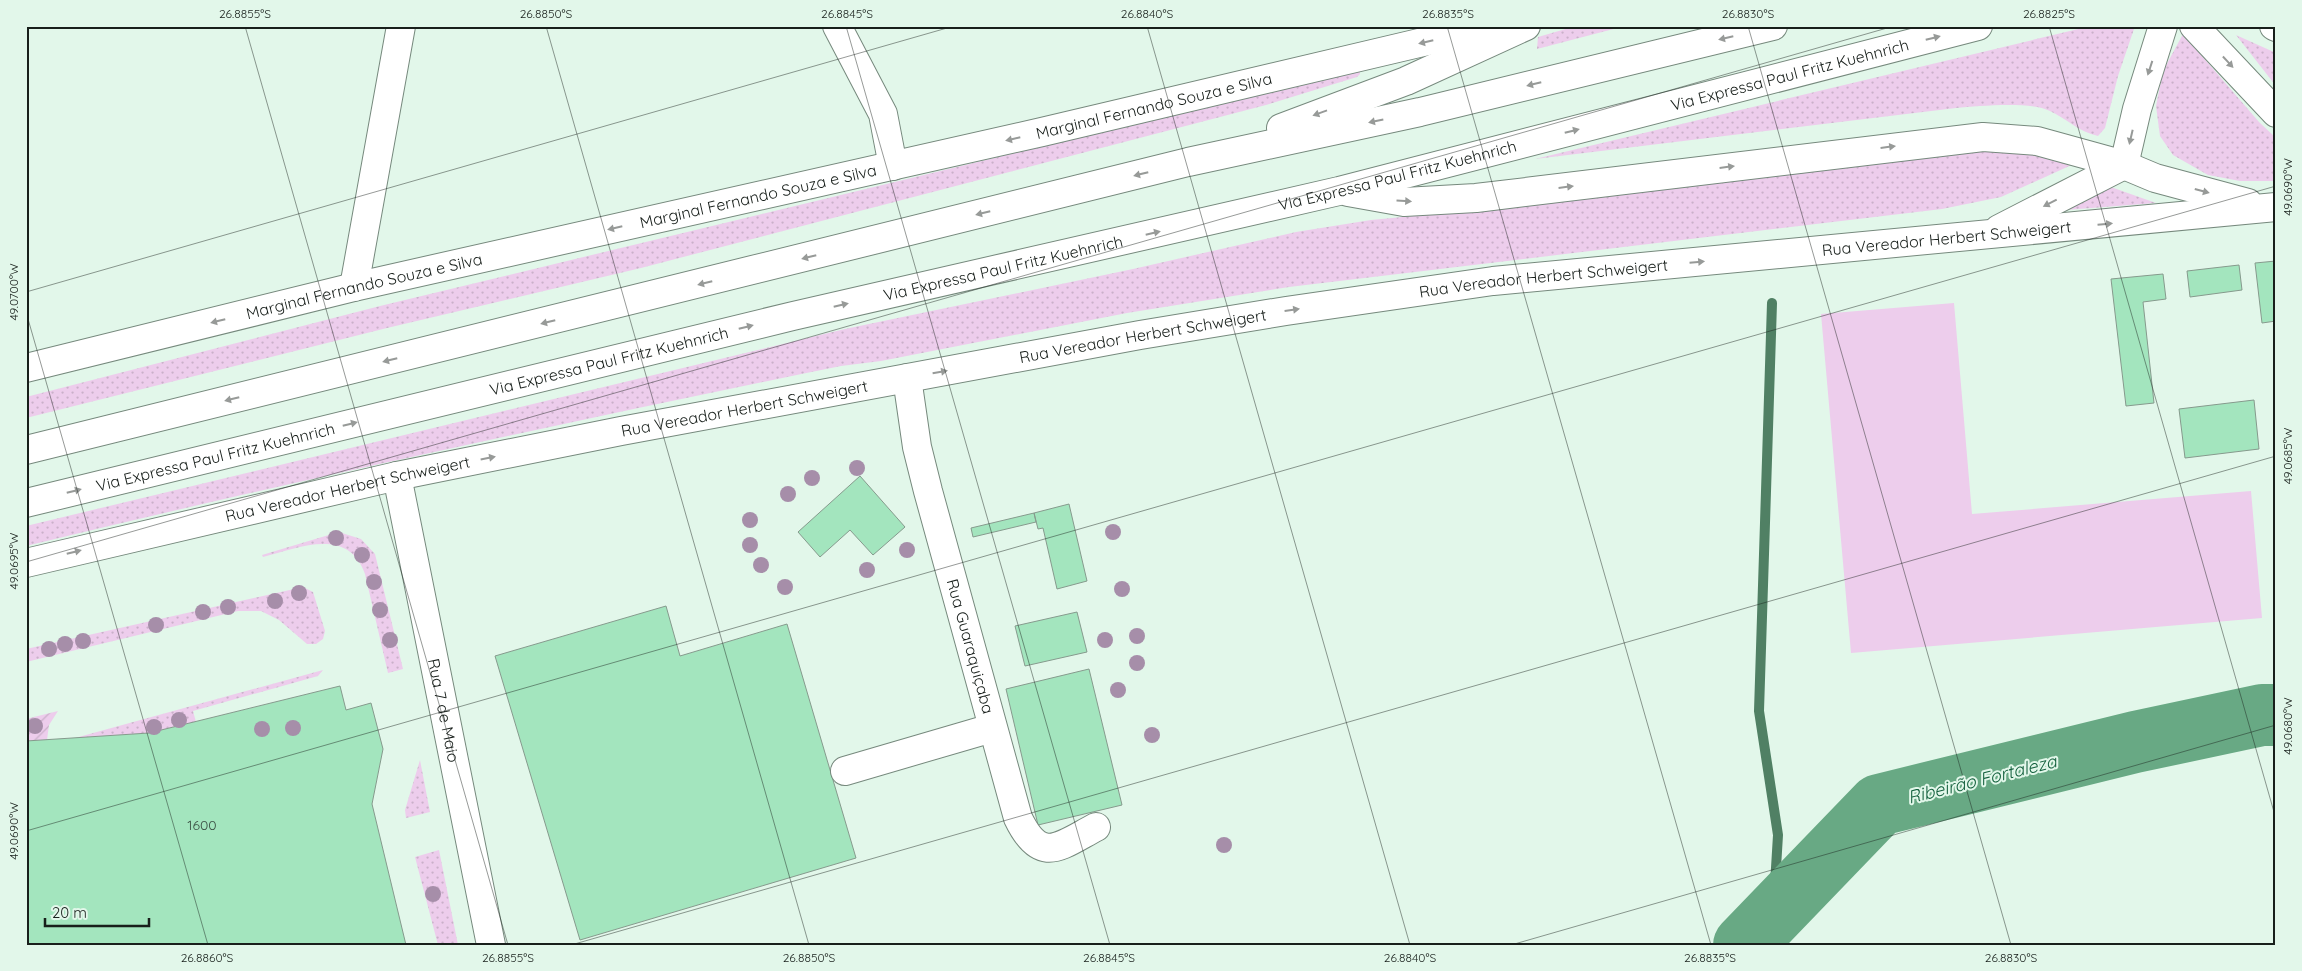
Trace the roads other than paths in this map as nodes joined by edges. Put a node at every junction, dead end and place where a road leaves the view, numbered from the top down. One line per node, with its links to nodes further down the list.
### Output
1 (401, 26): 16 (main road)
2 (837, 26): 12 (main road)
3 (1491, 26): 12 (main road, Marginal Fernando Souza e Silva, one-way to 12)
4 (1526, 26): 10 (main road, one-way to 10)
5 (1773, 26): 10 (main road, one-way to 10)
6 (1978, 26): 13 (main road, Via Expressa Paul Fritz Kuehnrich, one-way to 6)
7 (2163, 26): 11 (main road, one-way to 11)
8 (2194, 26): 9 (main road, one-way to 9)
9 (2276, 113)
10 (1188, 162): 19 (main road, one-way to 19)
11 (2124, 165): 13 (main road, one-way to 11); 14 (main road, one-way to 14); 15 (main road, one-way to 15)
12 (893, 166): 16 (main road, Marginal Fernando Souza e Silva, one-way to 16)
13 (1339, 191): 21 (main road, Via Expressa Paul Fritz Kuehnrich, one-way to 13)
14 (2270, 207): 15 (main road, Rua Vereador Herbert Schweigert, one-way to 14)
15 (1986, 235): 18 (main road, Rua Vereador Herbert Schweigert, one-way to 15)
16 (354, 287): 17 (main road, Marginal Fernando Souza e Silva, one-way to 17)
17 (26, 368)
18 (907, 378): 20 (main road, Rua Vereador Herbert Schweigert, one-way to 18); 23 (main road, Rua Guaraquiçaba)
19 (26, 450)
20 (397, 476): 22 (main road, Rua Vereador Herbert Schweigert, one-way to 20); 26 (main road, Rua 7 de Maio)
21 (26, 503)
22 (26, 563)
23 (992, 728): 24 (main road); 25 (main road, Rua Guaraquiçaba)
24 (845, 771)
25 (1096, 827)
26 (492, 945)

